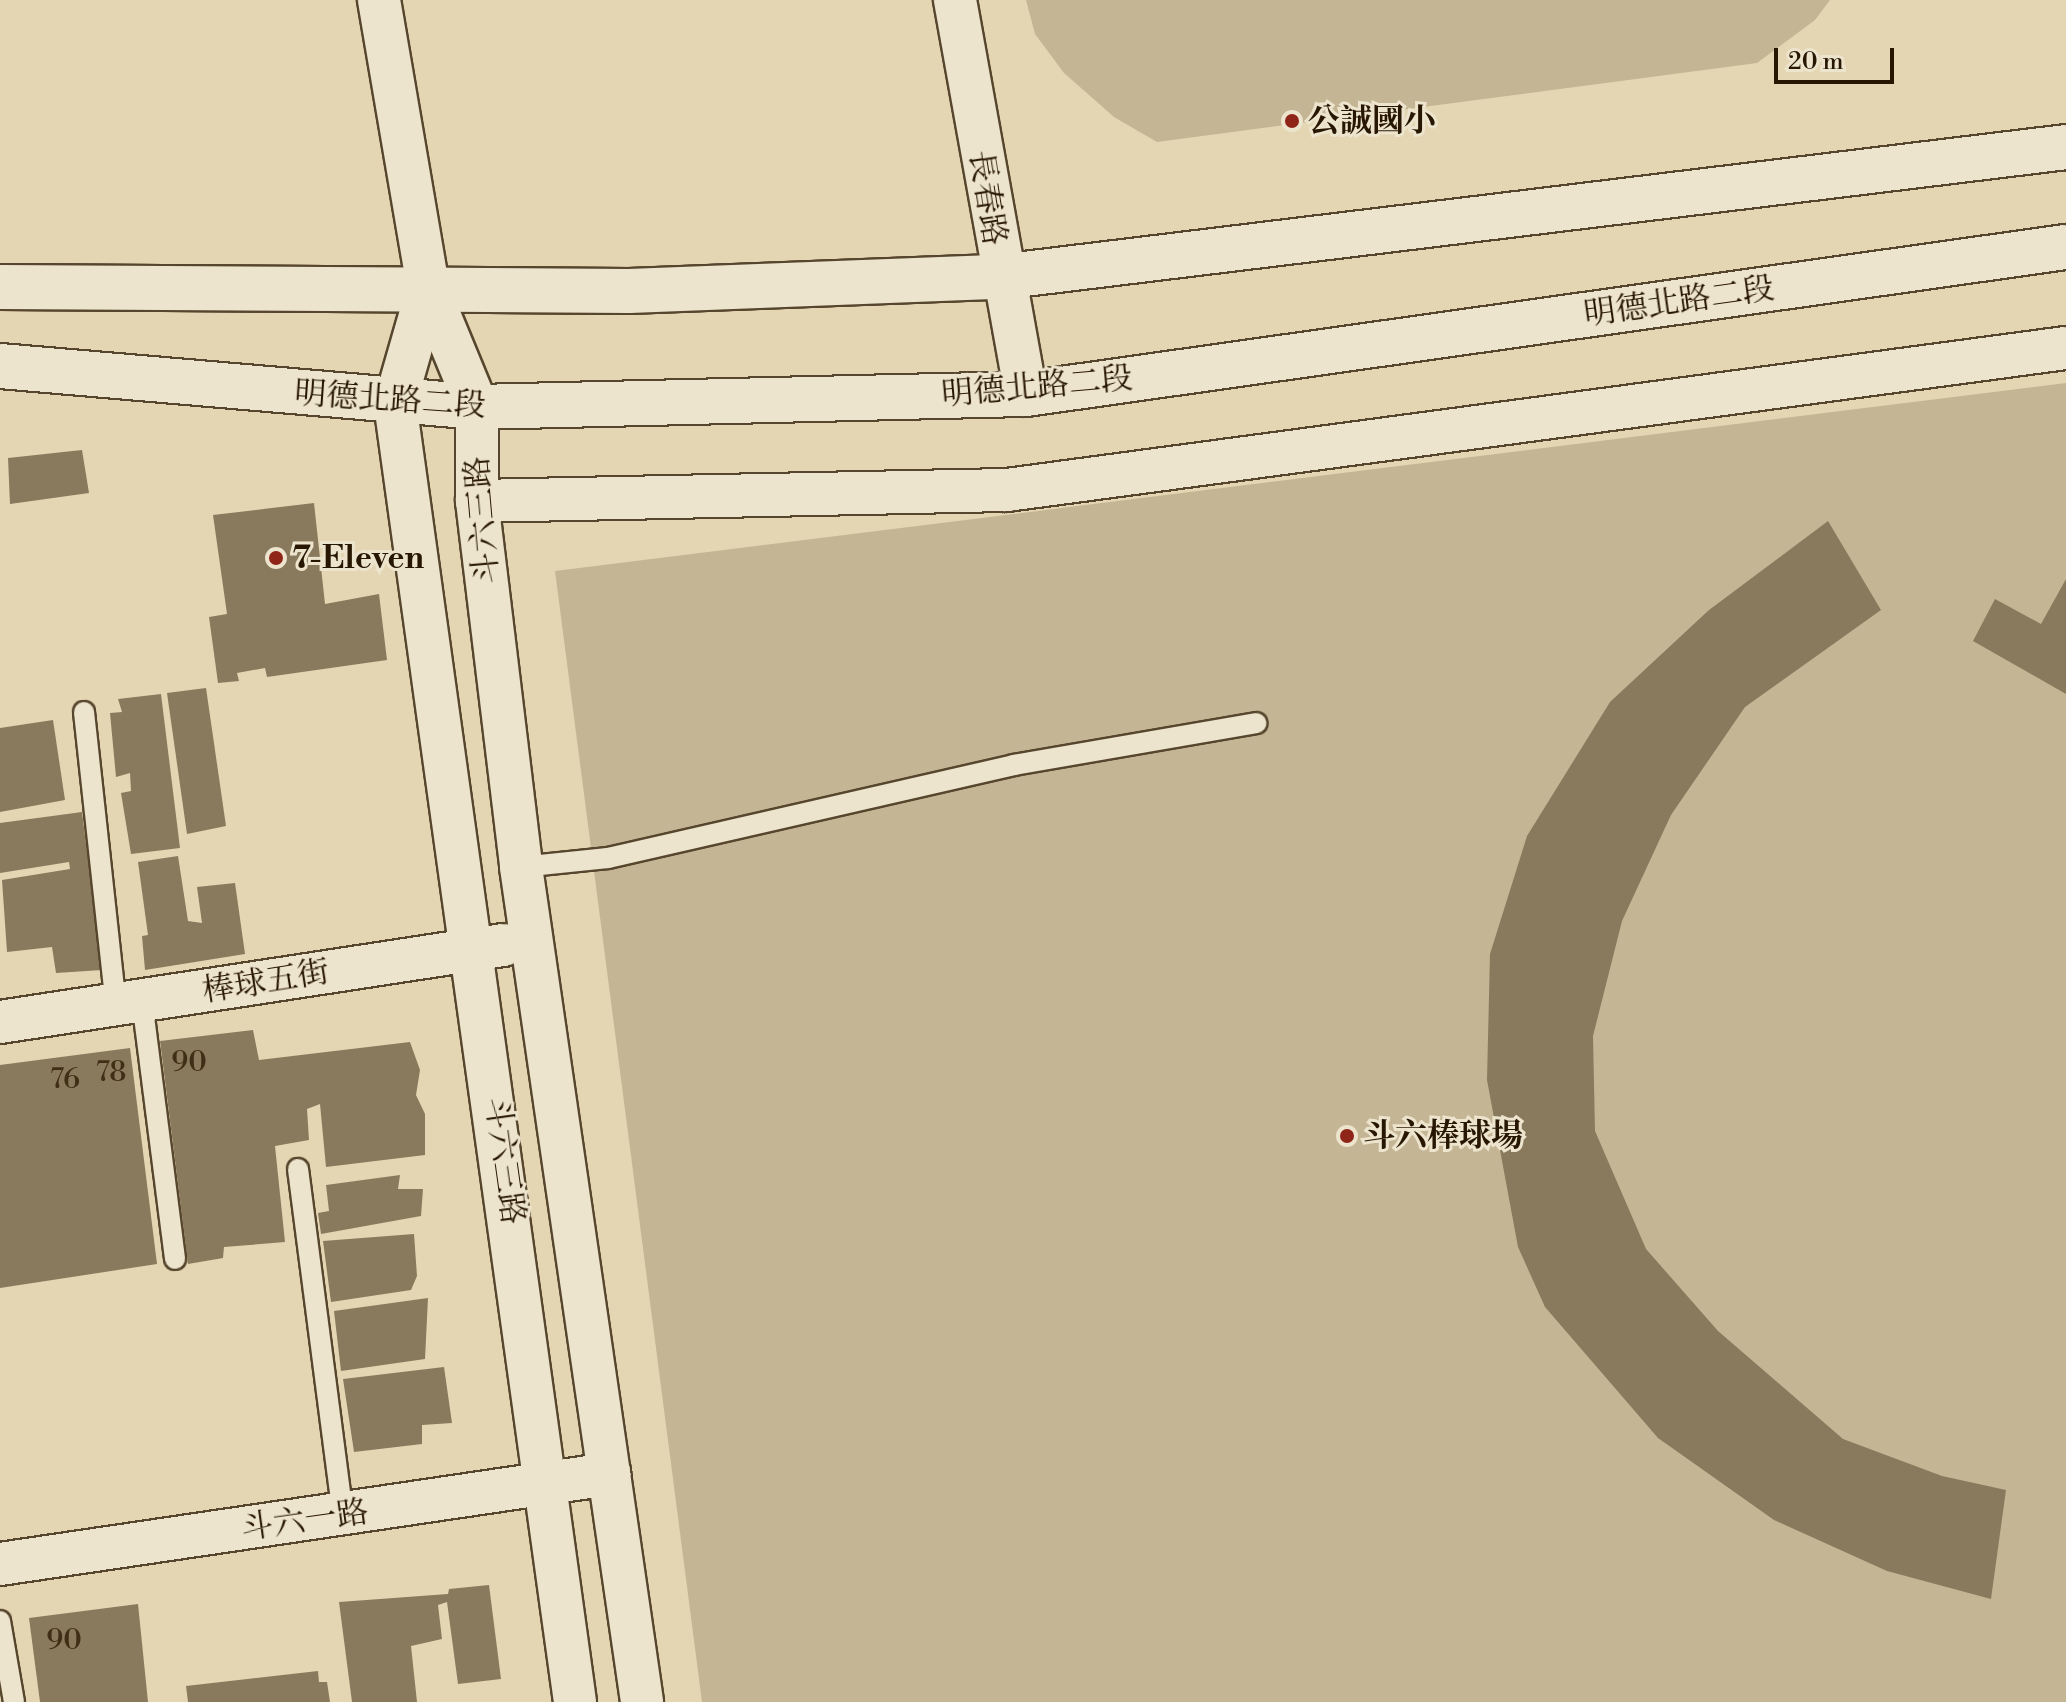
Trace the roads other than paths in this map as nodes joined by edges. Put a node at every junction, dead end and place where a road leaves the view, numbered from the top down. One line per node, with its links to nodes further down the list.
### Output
1 (379, 0): 7 (street)
2 (955, 0): 5 (street, 長春路)
3 (2066, 147): 5 (main road)
4 (2066, 247): 10 (main road, 明德北路二段)
5 (1000, 277): 7 (main road); 10 (street, 長春路)
6 (0, 287): 7 (main road)
7 (428, 288): 11 (street, 斗六三路); 12 (street, 斗六三路)
8 (2066, 348): 13 (street)
9 (0, 366): 11 (main road, 明德北路二段)
10 (1026, 394): 12 (main road, 明德北路二段)
11 (395, 403): 12 (main road, 明德北路二段); 18 (street, 斗六三路)
12 (477, 407): 13 (street, 斗六三路)
13 (477, 501): 16 (street, 斗六三路)
14 (84, 712): 19 (lane)
15 (1256, 723): 16 (lane)
16 (521, 867): 17 (street, 斗六三路)
17 (532, 940): 18 (street, 棒球五街); 23 (street, 斗六三路)
18 (475, 951): 19 (street, 棒球五街); 24 (street, 斗六三路)
19 (129, 1003): 20 (street, 棒球五街); 22 (lane)
20 (0, 1022)
21 (298, 1169): 25 (lane)
22 (175, 1259)
23 (609, 1474): 24 (street, 斗六一路); 30 (street, 斗六三路)
24 (548, 1487): 25 (street, 斗六一路); 29 (street, 斗六三路)
25 (343, 1515): 26 (street, 斗六一路)
26 (0, 1564)
27 (0, 1621): 28 (lane)
28 (14, 1702)
29 (575, 1702)
30 (642, 1702)

